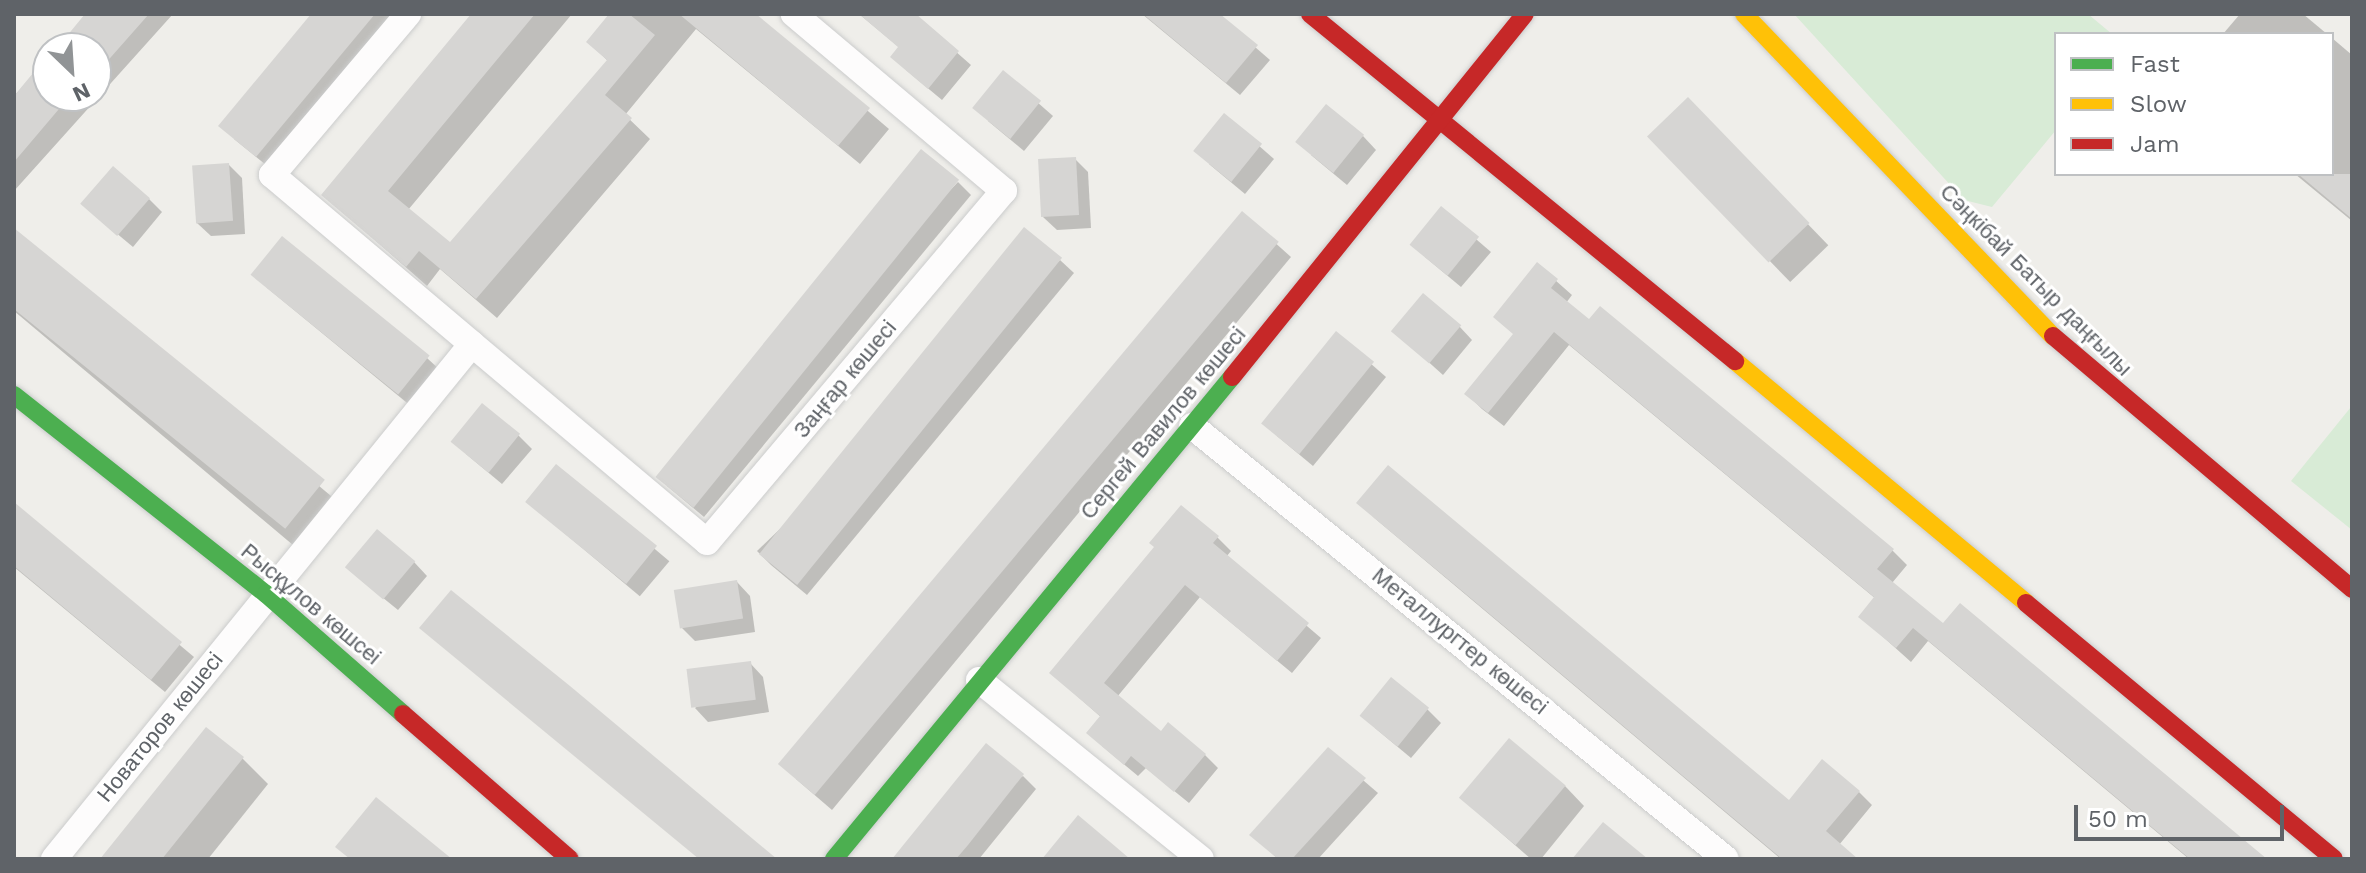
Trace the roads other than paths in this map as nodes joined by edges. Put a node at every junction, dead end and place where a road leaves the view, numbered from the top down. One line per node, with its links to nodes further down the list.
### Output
1 (408, 14): 7 (street, Заңғар көшесі)
2 (794, 14): 7 (street, Заңғар көшесі)
3 (1310, 14): 6 (street)
4 (1525, 14): 6 (street, Сергей Вавилов көшесі)
5 (1744, 14): 10 (street, Сәңкібай Батыр даңғылы)
6 (1445, 119): 9 (street, Сергей Вавилов көшесі); 18 (street)
7 (472, 344): 11 (street)
8 (14, 395): 11 (street, Рысқұлов көшсеі)
9 (1192, 426): 12 (street, Сергей Вавилов көшесі); 17 (street, Металлургтер көшесі)
10 (2352, 589)
11 (266, 594): 13 (street, Новаторов көшесі); 14 (street, Рысқұлов көшсеі)
12 (979, 680): 15 (street, Сергей Вавилов көшесі); 16 (street)
13 (54, 859)
14 (570, 859)
15 (834, 859)
16 (1201, 859)
17 (1726, 859)
18 (2334, 859)

